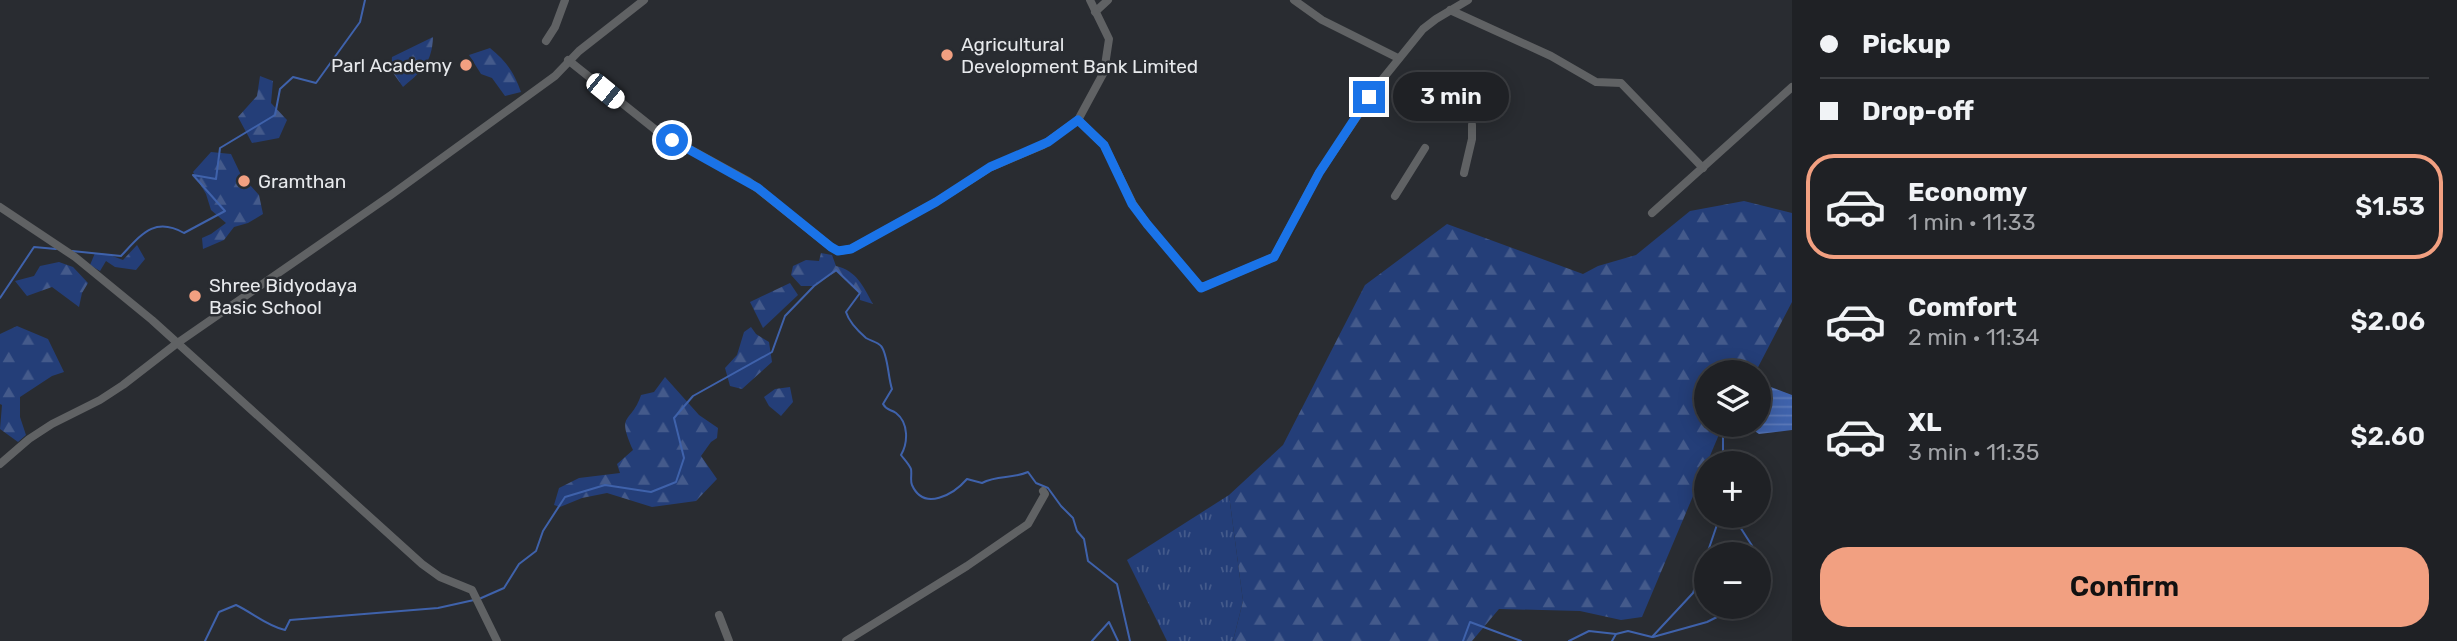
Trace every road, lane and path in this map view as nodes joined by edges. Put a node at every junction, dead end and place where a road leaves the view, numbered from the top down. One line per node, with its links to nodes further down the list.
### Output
1 (564, 0): 9 (street)
2 (644, 0): 11 (street)
3 (1090, 0): 8 (street)
4 (1108, 0): 8 (street)
5 (1294, 0): 10 (street)
6 (1468, 0): 7 (street)
7 (1450, 10): 10 (street); 16 (street)
8 (1095, 12): 13 (street)
9 (546, 41)
10 (1398, 58): 13 (street)
11 (569, 60): 13 (street); 21 (street)
12 (1792, 87): 16 (street)
13 (1078, 120)
14 (1472, 125): 17 (street)
15 (1425, 148): 18 (street)
16 (1703, 168): 20 (street)
17 (1464, 173)
18 (1395, 195)
19 (0, 206): 21 (street)
20 (1652, 213)
21 (176, 344): 22 (street); 25 (street)
22 (0, 464)
23 (1043, 491): 27 (street)
24 (719, 615): 26 (street)
25 (497, 641)
26 (729, 641)
27 (846, 641)

